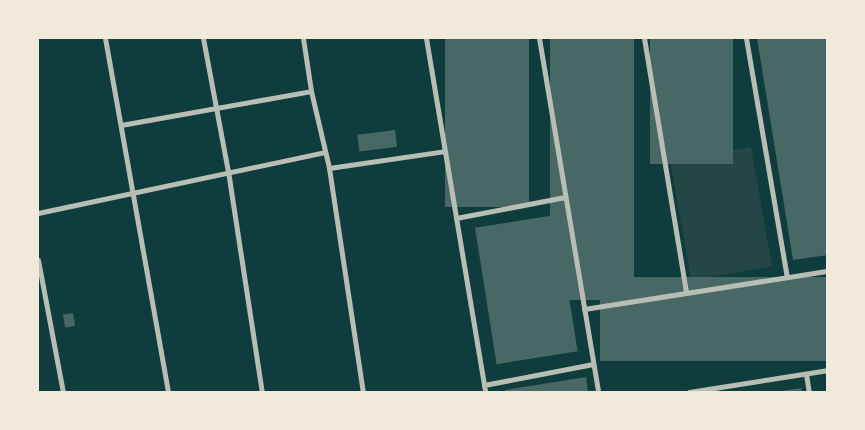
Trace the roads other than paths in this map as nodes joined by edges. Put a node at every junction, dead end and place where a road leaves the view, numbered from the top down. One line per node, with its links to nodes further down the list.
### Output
1 (105, 38): 10 (street)
2 (203, 38): 9 (street)
3 (302, 38): 8 (street)
4 (426, 38): 11 (street)
5 (539, 38): 16 (street)
6 (644, 38): 22 (street)
7 (746, 38): 21 (street)
8 (311, 91): 9 (street); 12 (street)
9 (215, 107): 10 (street); 14 (street)
10 (121, 125): 15 (street)
11 (445, 151): 13 (street); 18 (street)
12 (326, 152): 13 (street); 14 (street)
13 (329, 168): 32 (street)
14 (228, 171): 15 (street); 31 (street)
15 (133, 194): 17 (street); 30 (street)
16 (565, 197): 18 (street); 23 (street)
17 (38, 213)
18 (456, 218): 27 (street)
19 (38, 260): 29 (street)
20 (828, 271): 21 (street)
21 (787, 277): 22 (street)
22 (686, 293): 23 (street)
23 (584, 309): 24 (street)
24 (593, 364): 27 (street); 34 (street)
25 (828, 370): 26 (street)
26 (806, 374): 28 (street); 36 (street)
27 (484, 385): 33 (street)
28 (703, 391): 35 (street)
29 (63, 392)
30 (168, 392)
31 (262, 392)
32 (363, 392)
33 (485, 392)
34 (598, 392)
35 (689, 392)
36 (809, 392)

